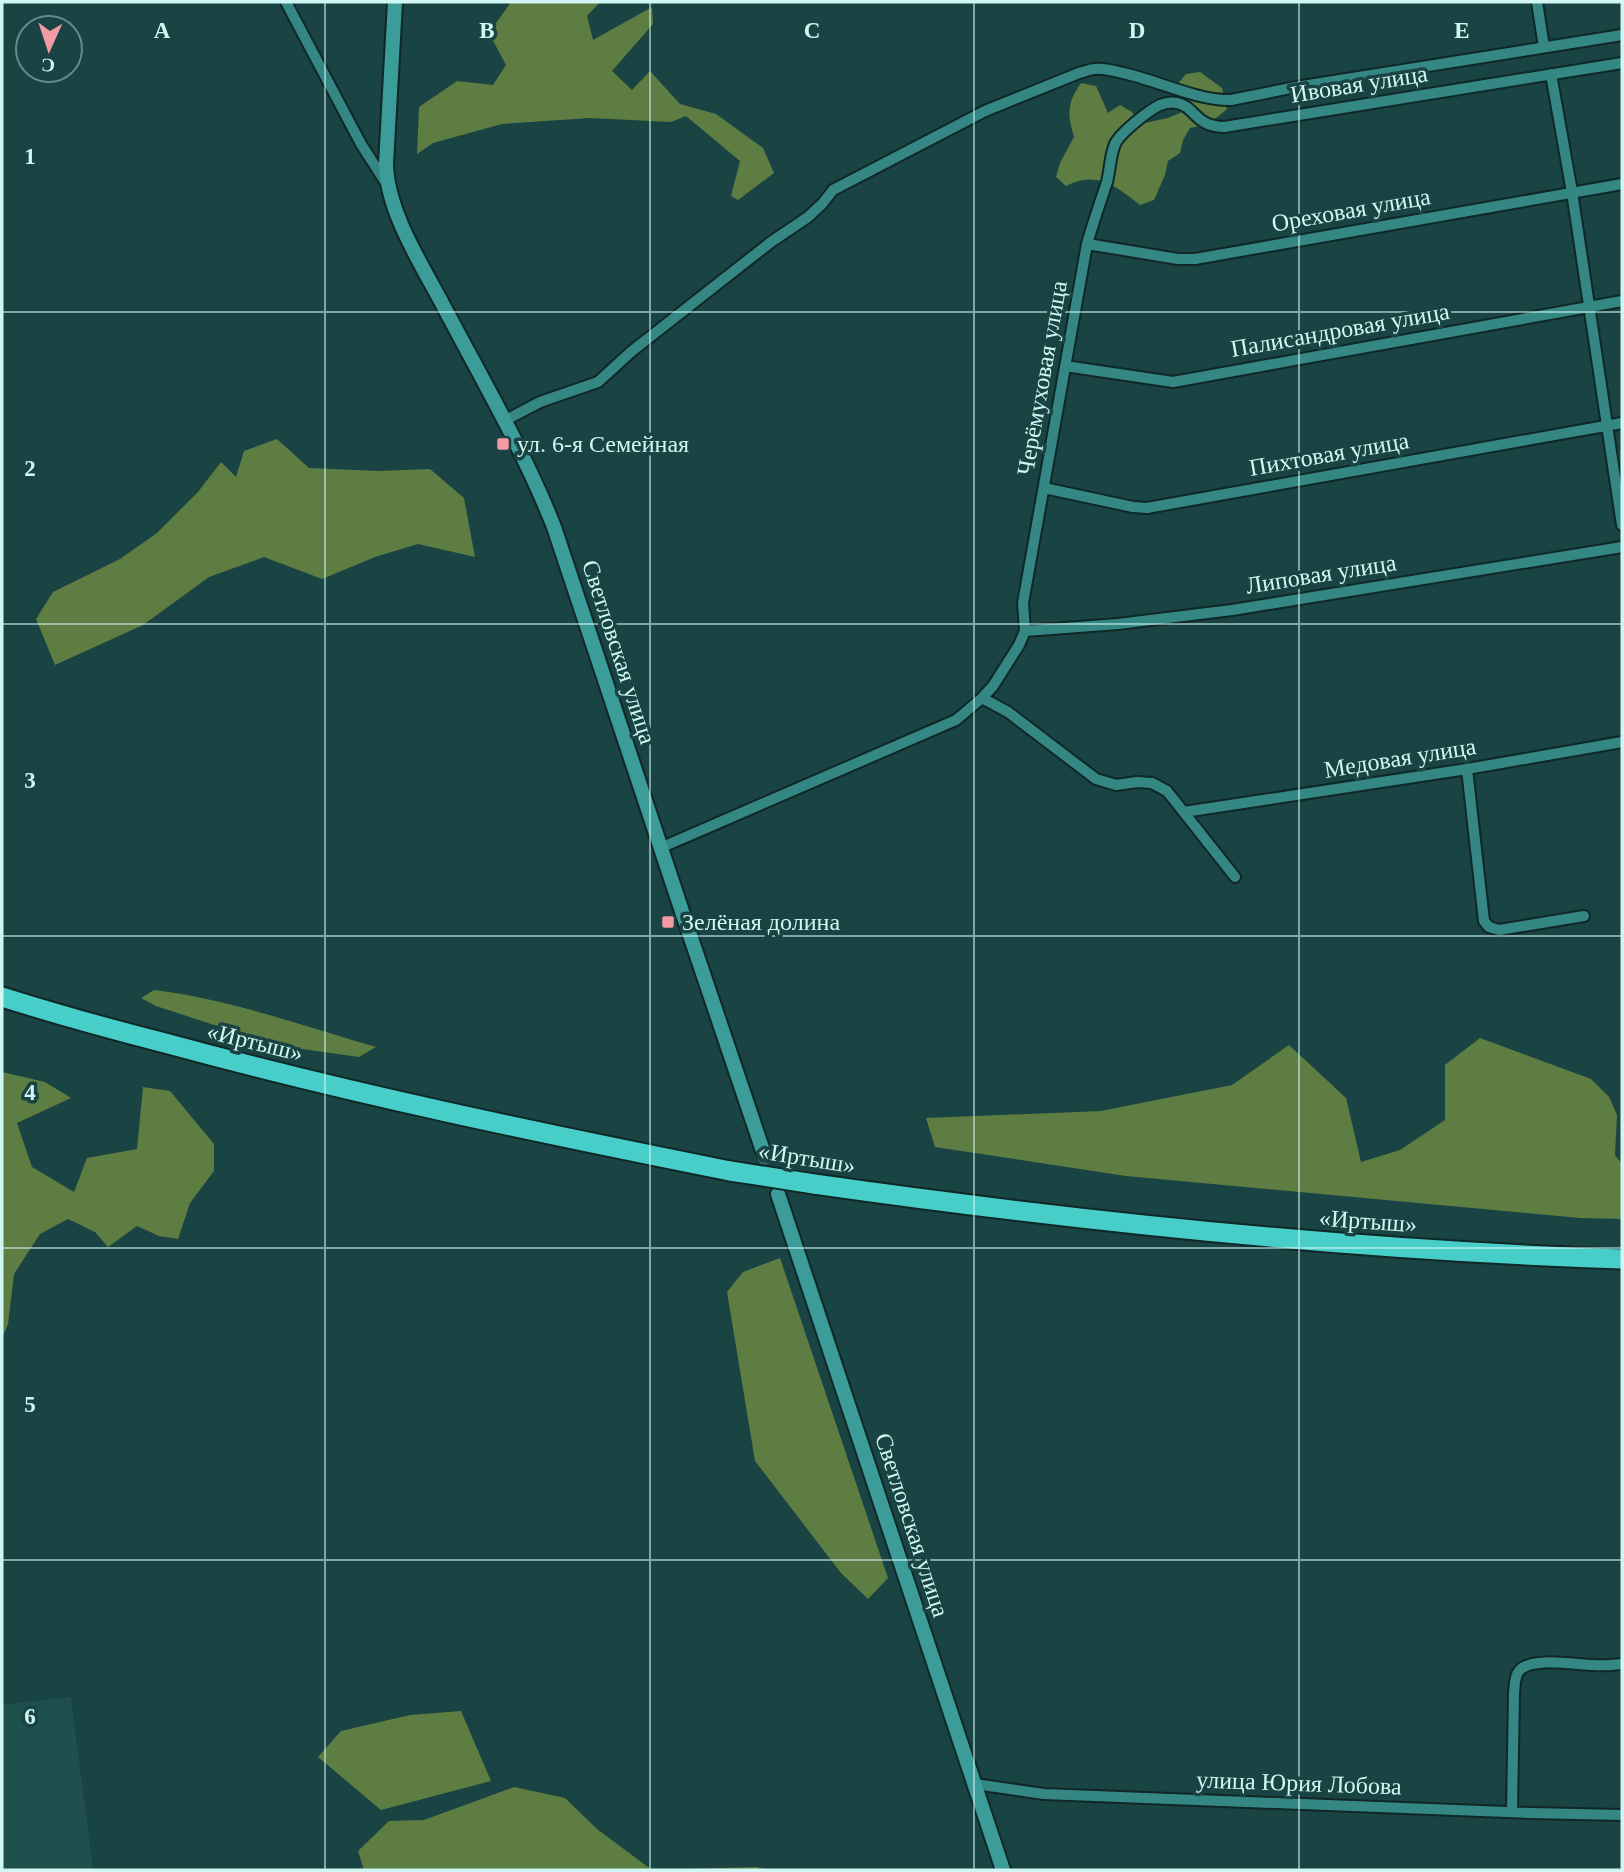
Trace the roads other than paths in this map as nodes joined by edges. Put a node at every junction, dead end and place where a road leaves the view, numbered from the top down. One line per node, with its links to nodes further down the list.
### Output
1 (286, 2): 10 (street)
2 (395, 2): 10 (street, Светловская улица)
3 (1537, 2): 5 (street)
4 (1622, 34): 5 (street, Ивовая улица)
5 (1544, 47): 16 (street, Ивовая улица)
6 (1622, 63): 7 (street, Ивовая улица)
7 (1551, 74): 8 (street, Ивовая улица); 11 (street)
8 (1120, 136): 12 (street, Черёмуховая улица)
9 (1622, 184): 11 (street, Ореховая улица)
10 (388, 186): 16 (street, Светловская улица)
11 (1572, 192): 12 (street, Ореховая улица); 14 (street)
12 (1087, 244): 15 (street, Черёмуховая улица)
13 (1622, 301): 14 (street, Палисандровая улица)
14 (1589, 307): 15 (street, Палисандровая улица); 18 (street)
15 (1065, 366): 19 (street, Черёмуховая улица)
16 (504, 421): 27 (street, Светловская улица)
17 (1622, 423): 18 (street, Пихтовая улица)
18 (1606, 425): 19 (street, Пихтовая улица); 20 (street)
19 (1044, 488): 22 (street, Черёмуховая улица)
20 (1622, 525)
21 (1622, 547): 22 (street, Липовая улица)
22 (1025, 631): 23 (street)
23 (982, 698): 26 (street); 27 (street)
24 (1622, 742): 25 (street, Медовая улица)
25 (1467, 769): 26 (street, Медовая улица); 29 (street)
26 (1184, 812): 28 (street)
27 (660, 848): 31 (street, Светловская улица)
28 (1235, 877)
29 (1584, 916)
30 (2, 997): 33 (highway, «Иртыш», bridge)
31 (763, 1151)
32 (778, 1194): 35 (street, Светловская улица)
33 (1622, 1259)
34 (1622, 1664): 36 (street)
35 (975, 1784): 36 (street, улица Юрия Лобова); 38 (street, Светловская улица)
36 (1512, 1812): 37 (street, улица Юрия Лобова)
37 (1622, 1815)
38 (1003, 1870)

